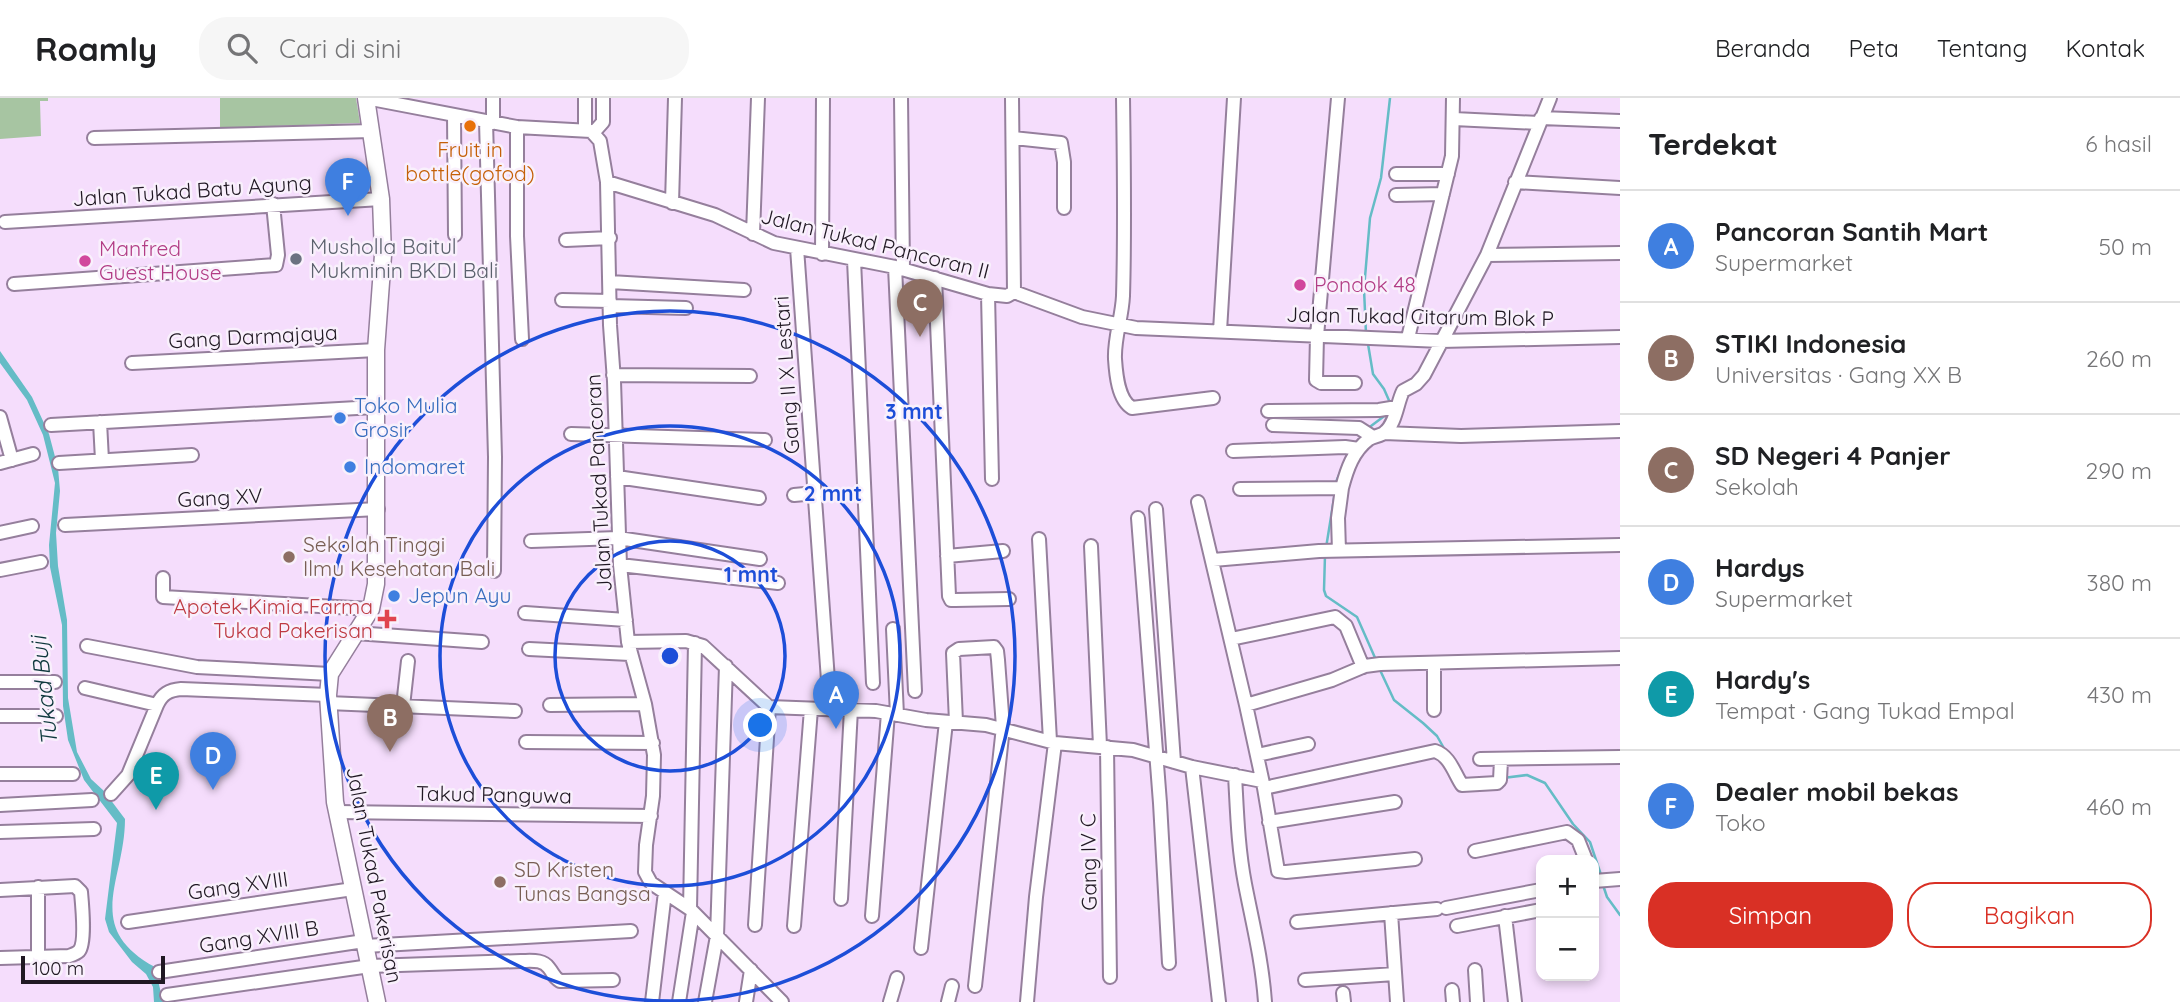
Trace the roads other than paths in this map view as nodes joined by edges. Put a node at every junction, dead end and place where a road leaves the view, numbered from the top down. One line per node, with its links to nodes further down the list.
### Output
1 (493, 98): 19 (street)
2 (585, 98): 22 (street, Jalan Tukad Pancoran)
3 (603, 98): 22 (street)
4 (676, 98): 33 (street)
5 (758, 98): 37 (street)
6 (823, 98): 43 (street)
7 (901, 98): 46 (street)
8 (1012, 98): 24 (street)
9 (1123, 98): 56 (street)
10 (1234, 98): 57 (street)
11 (1338, 98): 58 (street)
12 (1453, 98): 16 (street)
13 (1550, 98): 17 (street)
14 (369, 99): 15 (street); 21 (street, Jalan Tukad Pakerisan)
15 (454, 115): 19 (street); 38 (street)
16 (1454, 119): 17 (street); 26 (street)
17 (1540, 120): 18 (street); 28 (street)
18 (1620, 121)
19 (489, 122): 20 (street); 115 (street)
20 (517, 127): 22 (street); 61 (street)
21 (372, 131): 23 (street); 32 (street, Jalan Tukad Pakerisan)
22 (589, 131): 27 (street, Jalan Tukad Pancoran)
23 (94, 138)
24 (1013, 138): 35 (street); 51 (street)
25 (1396, 174): 26 (street)
26 (1448, 174): 30 (street)
27 (607, 182): 33 (street, Jalan Tukad Pancoran II); 39 (street, Jalan Tukad Pancoran)
28 (1515, 182): 29 (street); 44 (street)
29 (1620, 188)
30 (1443, 194): 31 (street); 60 (street)
31 (1396, 195)
32 (381, 199): 34 (street, Jalan Tukad Batu Agung); 63 (street, Jalan Tukad Pakerisan)
33 (672, 202): 37 (street, Jalan Tukad Pancoran II)
34 (273, 204): 36 (street, Jalan Tukad Batu Agung); 49 (street)
35 (1064, 208)
36 (5, 222)
37 (753, 234): 41 (street, Jalan Tukad Pancoran II)
38 (455, 235)
39 (610, 238): 40 (street); 48 (street, Jalan Tukad Pancoran)
40 (566, 240)
41 (797, 248): 43 (street, Jalan Tukad Pancoran II); 92 (street, Gang II X Lestari)
42 (1620, 253): 44 (street)
43 (822, 254): 45 (street, Jalan Tukad Pancoran II)
44 (1487, 256): 62 (street)
45 (854, 260): 46 (street, Jalan Tukad Pancoran II); 138 (street)
46 (899, 268): 47 (street, Jalan Tukad Pancoran II); 140 (street)
47 (935, 278): 52 (street, Jalan Tukad Pancoran II); 109 (street)
48 (610, 282): 50 (street); 54 (street, Jalan Tukad Pancoran)
49 (14, 284)
50 (744, 290)
51 (1014, 292): 52 (street, Jalan Tukad Pancoran II); 56 (street, Jalan Tukad Citarum Blok P)
52 (988, 294): 89 (street)
53 (562, 300): 54 (street)
54 (610, 303): 55 (street); 65 (street, Jalan Tukad Pancoran)
55 (686, 308)
56 (1121, 326): 57 (street, Jalan Tukad Citarum Blok P); 68 (street)
57 (1220, 331): 58 (street, Jalan Tukad Citarum Blok P)
58 (1317, 336): 60 (street, Jalan Tukad Citarum Blok P); 67 (street)
59 (1620, 337): 62 (street, Jalan Tukad Citarum Blok P)
60 (1408, 338): 62 (street, Jalan Tukad Citarum Blok P)
61 (522, 339)
62 (1441, 341): 70 (street)
63 (376, 350): 64 (street, Gang Darmajaya); 69 (street, Jalan Tukad Pakerisan)
64 (132, 363)
65 (613, 375): 66 (street); 77 (street, Jalan Tukad Pancoran)
66 (750, 376)
67 (1355, 383)
68 (1213, 398)
69 (376, 407): 73 (street); 96 (street, Jalan Tukad Pakerisan)
70 (1392, 408): 71 (street); 79 (street)
71 (1268, 411)
72 (0, 417): 86 (street)
73 (100, 422): 74 (street); 85 (street)
74 (51, 425)
75 (1273, 425): 79 (street)
76 (1620, 431): 79 (street)
77 (616, 433): 78 (street); 80 (street); 88 (street, Jalan Tukad Pancoran)
78 (571, 434)
79 (1376, 435): 81 (street)
80 (765, 440)
81 (1354, 448): 82 (street); 90 (street)
82 (1233, 451)
83 (33, 454): 86 (street)
84 (192, 455): 85 (street)
85 (102, 460): 87 (street)
86 (6, 462)
87 (59, 463)
88 (617, 477): 94 (street); 102 (street, Jalan Tukad Pancoran)
89 (992, 479)
90 (1340, 488): 91 (street); 108 (street)
91 (1240, 489)
92 (816, 493): 93 (street); 148 (street, Gang II X Lestari)
93 (794, 495)
94 (759, 498)
95 (1198, 502): 111 (street)
96 (377, 509): 99 (street, Gang XV); 119 (street, Jalan Tukad Pakerisan)
97 (1156, 509): 167 (street)
98 (1138, 518): 164 (street)
99 (65, 525)
100 (32, 526): 101 (street)
101 (0, 533)
102 (618, 538): 104 (street); 110 (street); 113 (street, Jalan Tukad Pancoran)
103 (1040, 539): 159 (street)
104 (531, 541)
105 (1620, 545): 108 (street)
106 (1091, 547): 162 (street, Gang IV C)
107 (1003, 551): 109 (street)
108 (1336, 551): 111 (street)
109 (947, 556): 118 (street)
110 (760, 559)
111 (1213, 560): 124 (street)
112 (41, 562): 114 (street)
113 (620, 565): 117 (street); 121 (street, Jalan Tukad Pancoran)
114 (0, 570)
115 (494, 571)
116 (163, 578): 119 (street)
117 (778, 583)
118 (1009, 599)
119 (371, 609): 123 (street, Jalan Tukad Pakerisan)
120 (525, 613): 121 (street)
121 (626, 620): 128 (street, Jalan Tukad Pancoran)
122 (893, 629): 153 (street)
123 (355, 633): 125 (street); 135 (street, Jalan Tukad Pakerisan)
124 (1231, 639): 134 (street); 145 (street)
125 (482, 642)
126 (695, 643): 128 (street); 133 (street); 192 (street)
127 (87, 646): 135 (street)
128 (629, 648): 129 (street); 142 (street, Jalan Tukad Pancoran)
129 (529, 649)
130 (1620, 658): 132 (street)
131 (408, 661): 146 (street)
132 (1434, 663): 134 (street); 151 (street)
133 (726, 666): 147 (street); 203 (street)
134 (1364, 666): 145 (street)
135 (330, 674): 141 (street, Jalan Tukad Pakerisan)
136 (55, 681): 137 (street)
137 (0, 682)
138 (873, 683)
139 (85, 688): 143 (street)
140 (915, 691)
141 (328, 699): 143 (street); 146 (street); 178 (street, Jalan Tukad Pakerisan)
142 (645, 704): 144 (street); 160 (street, Jalan Tukad Pancoran)
143 (157, 705): 174 (street)
144 (550, 705)
145 (1246, 705): 163 (street)
146 (403, 706): 152 (street)
147 (769, 707): 149 (street); 199 (street)
148 (830, 708): 149 (street); 150 (street)
149 (811, 709): 200 (street)
150 (851, 709): 153 (street); 191 (street)
151 (1434, 710)
152 (515, 711)
153 (893, 714): 156 (street); 195 (street)
154 (0, 716): 155 (street)
155 (56, 716)
156 (951, 722): 157 (street); 157 (street); 205 (street)
157 (1003, 727): 159 (street); 219 (street)
158 (526, 742): 160 (street)
159 (1053, 742): 162 (street); 229 (street)
160 (653, 743): 179 (street, Jalan Tukad Pancoran)
161 (1308, 744): 163 (street)
162 (1104, 746): 164 (street); 214 (street, Gang IV C)
163 (1257, 755): 173 (street)
164 (1155, 756): 167 (street); 208 (street)
165 (1620, 757): 169 (street)
166 (1480, 759): 169 (street)
167 (1174, 762): 168 (street)
168 (1192, 767): 172 (street); 230 (street)
169 (1501, 770): 173 (street)
170 (0, 774): 171 (street)
171 (73, 774)
172 (1235, 775): 173 (street); 231 (street)
173 (1263, 785): 180 (street)
174 (111, 794)
175 (89, 801): 177 (street)
176 (1395, 802): 180 (street)
177 (0, 805)
178 (337, 812): 179 (street, Takud Panguwa); 187 (street, Jalan Tukad Pakerisan)
179 (651, 816): 190 (street, Jalan Tukad Pancoran)
180 (1269, 822): 185 (street)
181 (94, 829): 182 (street)
182 (0, 832)
183 (1475, 851): 184 (street)
184 (1584, 855)
185 (1415, 859)
186 (38, 887): 188 (street); 206 (street); 206 (street)
187 (353, 889): 197 (street, Gang XVIII); 204 (street, Jalan Tukad Pakerisan)
188 (0, 890)
189 (1536, 891): 194 (street)
190 (665, 892): 192 (street, Jalan Tukad Pancoran); 222 (street)
191 (841, 899)
192 (691, 911): 203 (street, Jalan Tukad Pancoran); 223 (street)
193 (1536, 911): 196 (street)
194 (1391, 913): 198 (street); 213 (street)
195 (872, 916)
196 (1505, 916): 201 (street); 234 (street)
197 (128, 922)
198 (1297, 922)
199 (755, 925)
200 (794, 926)
201 (1457, 926)
202 (631, 931): 204 (street, Gang XVIII B)
203 (717, 936): 210 (street, Jalan Tukad Pancoran); 224 (street)
204 (365, 943): 209 (street, Jalan Tukad Pakerisan); 212 (street, Gang XVIII B)
205 (920, 948)
206 (38, 956): 207 (street)
207 (0, 958)
208 (1169, 963)
209 (370, 967): 217 (street); 220 (street); 221 (street, Jalan Tukad Pakerisan)
210 (751, 970): 225 (street); 226 (street, Jalan Tukad Pancoran)
211 (1475, 970): 233 (street)
212 (159, 972)
213 (1395, 974): 216 (street); 232 (street)
214 (1110, 977)
215 (897, 978): 227 (street)
216 (1306, 980)
217 (612, 981)
218 (952, 986): 228 (street)
219 (975, 986)
220 (167, 995)
221 (377, 1002)
222 (652, 1002)
223 (679, 1002)
224 (705, 1002)
225 (746, 1002)
226 (782, 1002)
227 (890, 1002)
228 (948, 1002)
229 (1027, 1002)
230 (1219, 1002)
231 (1265, 1002)
232 (1397, 1002)
233 (1477, 1002)
234 (1515, 1002)

